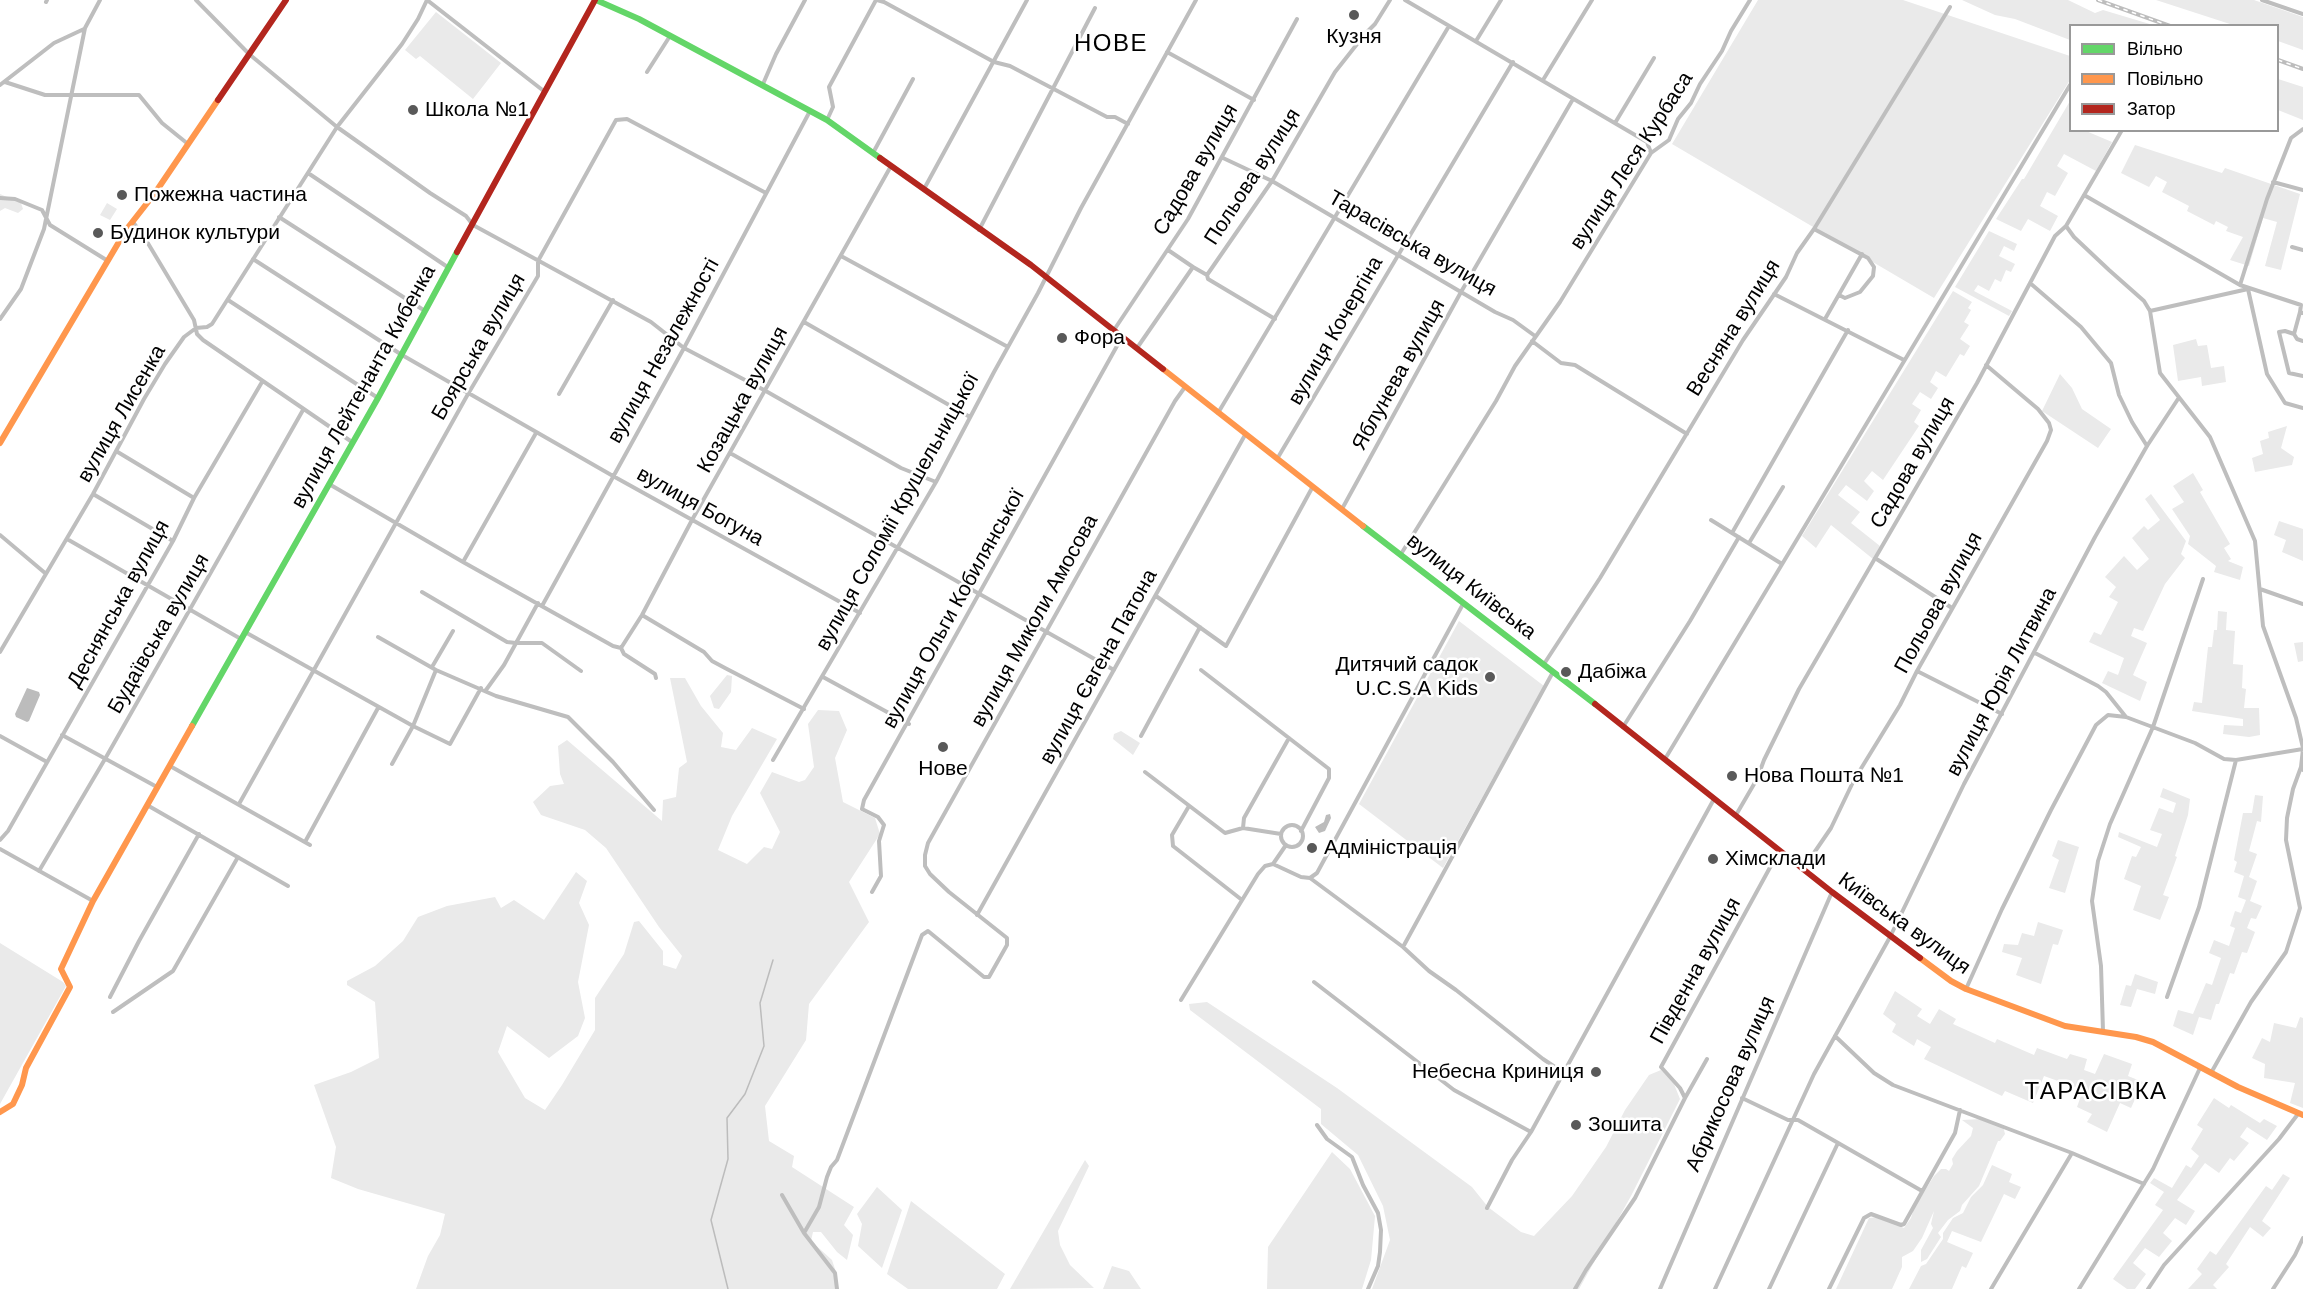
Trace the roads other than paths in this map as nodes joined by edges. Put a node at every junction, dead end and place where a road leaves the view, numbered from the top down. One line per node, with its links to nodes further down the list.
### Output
1 (100, 0): 22 (street)
2 (196, 0): 26 (street)
3 (286, 0): 26 (street)
4 (427, 0): 38 (street); 46 (street, вулиця Лисенка)
5 (596, 0): 23 (street); 38 (street, вулиця Лейтенанта Кибенка)
6 (805, 0): 34 (street)
7 (876, 0): 16 (street); 43 (street)
8 (1027, 0): 28 (street)
9 (1196, 0): 25 (street, вулиця Соломії Крушельницької)
10 (1390, 0): 55 (street, Польова вулиця)
11 (1405, 0): 21 (street)
12 (1501, 0): 24 (street)
13 (1592, 0): 32 (street)
14 (1750, 0): 51 (street, вулиця Леся Курбаса)
15 (2262, 0): 19 (street)
16 (886, 1): 28 (street)
17 (1950, 7): 68 (street, Весняна вулиця)
18 (1095, 8): 37 (street)
19 (2303, 14)
20 (1297, 19): 41 (street, Садова вулиця)
21 (1449, 26): 24 (street); 64 (street)
22 (85, 28): 33 (street); 39 (street)
23 (670, 35): 30 (street); 34 (street)
24 (1476, 41): 29 (street)
25 (1167, 52): 41 (street); 44 (street, вулиця Соломії Крушельницької)
26 (249, 54): 46 (street); 49 (street)
27 (1654, 58): 45 (street)
28 (994, 62): 37 (street); 57 (street)
29 (1513, 62): 32 (street); 75 (street, вулиця Кочергіна)
30 (647, 72)
31 (913, 79): 50 (street)
32 (1543, 80): 40 (street)
33 (5, 82): 35 (street); 39 (street)
34 (764, 84): 42 (street)
35 (0, 85)
36 (2069, 87): 111 (street)
37 (1052, 88): 44 (street); 69 (street)
38 (545, 92): 66 (street, вулиця Лейтенанта Кибенка)
39 (73, 93): 49 (street); 63 (street)
40 (1573, 99): 45 (street); 86 (street, Яблунева вулиця)
41 (1254, 100): 52 (street, Садова вулиця)
42 (810, 111): 43 (street, вулиця Київська); 59 (street, вулиця Незалежності)
43 (827, 120): 50 (street, вулиця Київська)
44 (1128, 123): 82 (street, вулиця Соломії Крушельницької)
45 (1615, 123): 51 (street)
46 (337, 127): 54 (street, вулиця Лисенка); 66 (street)
47 (2303, 129): 56 (street)
48 (2121, 132): 60 (street, Садова вулиця)
49 (188, 144): 65 (street)
50 (873, 153): 53 (street, вулиця Київська)
51 (1651, 153): 103 (street, вулиця Леся Курбаса)
52 (1223, 158): 55 (street, Тарасівська вулиця); 71 (street, Садова вулиця)
53 (891, 166): 57 (street, вулиця Київська); 74 (street, Козацька вулиця)
54 (308, 173): 62 (street, вулиця Лисенка); 80 (street)
55 (1272, 182): 64 (street, Тарасівська вулиця); 81 (street, Польова вулиця)
56 (2273, 182): 58 (street); 84 (street)
57 (923, 190): 69 (street, вулиця Київська)
58 (2303, 190)
59 (766, 193): 77 (street, Боярська вулиця); 108 (street, вулиця Незалежності)
60 (2084, 195): 67 (street, Садова вулиця); 84 (street)
61 (0, 198): 63 (street)
62 (279, 217): 76 (street, вулиця Лисенка); 92 (street)
63 (45, 218): 78 (street); 95 (street)
64 (1335, 219): 75 (street, Тарасівська вулиця); 97 (street)
65 (133, 222): 78 (street); 99 (street)
66 (473, 225): 77 (street); 80 (street, вулиця Лейтенанта Кибенка)
67 (2066, 226): 83 (street, Садова вулиця); 93 (street)
68 (1814, 229): 73 (street); 87 (street, Весняна вулиця)
69 (979, 230): 82 (street, вулиця Київська)
70 (2292, 247): 72 (street)
71 (1167, 250): 79 (street); 100 (street, Садова вулиця)
72 (2303, 250)
73 (1862, 254): 88 (street); 88 (street)
74 (841, 256): 98 (street, Козацька вулиця); 107 (street)
75 (1398, 256): 86 (street, Тарасівська вулиця); 133 (street, вулиця Кочергіна)
76 (253, 259): 89 (street, вулиця Лисенка); 110 (street, вулиця Богуна)
77 (538, 261): 90 (street); 117 (street, Боярська вулиця)
78 (108, 262): 129 (street)
79 (1193, 267): 81 (street, Польова вулиця); 109 (street, Польова вулиця)
80 (449, 268): 92 (street, вулиця Лейтенанта Кибенка)
81 (1207, 275): 97 (street)
82 (1046, 277): 100 (street, вулиця Київська); 107 (street, вулиця Соломії Крушельницької)
83 (2030, 284): 112 (street, Садова вулиця); 130 (street)
84 (2240, 285): 85 (street)
85 (2248, 289): 91 (street); 93 (street); 121 (street)
86 (1461, 292): 103 (street, Тарасівська вулиця); 141 (street, Яблунева вулиця)
87 (1774, 294): 96 (street); 126 (street, Весняна вулиця)
88 (1839, 295): 96 (street)
89 (228, 300): 99 (street, вулиця Лисенка); 119 (street)
90 (613, 300): 108 (street); 118 (street)
91 (2302, 305): 94 (street)
92 (426, 311): 110 (street, вулиця Лейтенанта Кибенка)
93 (2150, 311): 120 (street)
94 (2302, 313): 102 (street)
95 (0, 319)
96 (1825, 319): 101 (street)
97 (1275, 320): 123 (street)
98 (804, 322): 116 (street, Козацька вулиця); 124 (street)
99 (196, 328): 114 (street); 131 (street, вулиця Лисенка)
100 (1114, 330): 104 (street, вулиця Київська)
101 (1848, 330): 111 (street); 145 (street)
102 (2294, 334): 106 (street); 113 (street)
103 (1535, 336): 105 (street, вулиця Леся Курбаса)
104 (1122, 337): 109 (street, вулиця Київська); 161 (street, вулиця Ольги Кобилянської)
105 (1532, 341): 126 (street); 152 (street, вулиця Леся Курбаса)
106 (2303, 341)
107 (1008, 347): 124 (street, вулиця Соломії Крушельницької)
108 (684, 348): 116 (street); 134 (street, вулиця Незалежності)
109 (1137, 348): 115 (street, вулиця Київська)
110 (402, 356): 117 (street, вулиця Богуна); 119 (street, вулиця Лейтенанта Кибенка)
111 (1904, 360): 155 (street)
112 (1986, 366): 153 (street, Садова вулиця); 166 (street, Польова вулиця)
113 (2303, 376)
114 (262, 382): 122 (street); 140 (street, Деснянська вулиця)
115 (1185, 386): 123 (street, вулиця Київська); 173 (street, вулиця Миколи Амосова)
116 (764, 390): 132 (street, Козацька вулиця); 135 (street)
117 (468, 394): 125 (street, вулиця Богуна); 144 (street, Боярська вулиця)
118 (559, 394)
119 (378, 398): 128 (street, вулиця Лейтенанта Кибенка)
120 (2178, 399): 130 (street, вулиця Юрія Литвина); 159 (street)
121 (2303, 408)
122 (303, 410): 128 (street); 167 (street, Будаївська вулиця)
123 (1218, 413): 127 (street, вулиця Київська)
124 (970, 417): 135 (street, вулиця Соломії Крушельницької)
125 (536, 432): 134 (street, вулиця Богуна); 154 (street)
126 (1687, 434): 180 (street, Весняна вулиця)
127 (1246, 435): 133 (street, вулиця Київська); 162 (street, вулиця Євгена Патона)
128 (352, 442): 136 (street, вулиця Лейтенанта Кибенка)
129 (0, 443)
130 (2147, 446): 179 (street, вулиця Юрія Литвина)
131 (116, 451): 139 (street, вулиця Лисенка); 140 (street)
132 (730, 453): 143 (street, Козацька вулиця); 151 (street)
133 (1276, 459): 138 (street, вулиця Київська)
134 (613, 476): 143 (street, вулиця Богуна); 163 (street, вулиця Незалежності)
135 (936, 482): 151 (street, вулиця Соломії Крушельницької)
136 (329, 484): 144 (street); 171 (street, вулиця Лейтенанта Кибенка)
137 (1783, 486): 150 (street)
138 (1313, 487): 141 (street, вулиця Київська); 170 (street)
139 (93, 494): 148 (street, вулиця Лисенка); 149 (street)
140 (194, 498): 149 (street, Деснянська вулиця)
141 (1341, 509): 152 (street, вулиця Київська)
142 (1711, 519): 145 (street)
143 (692, 520): 168 (street, вулиця Богуна); 169 (street, Козацька вулиця)
144 (396, 522): 154 (street); 184 (street, Боярська вулиця)
145 (1732, 533): 147 (street)
146 (0, 534): 156 (street)
147 (1738, 537): 150 (street); 198 (street)
148 (67, 539): 156 (street, вулиця Лисенка); 158 (street)
149 (173, 541): 158 (street, Деснянська вулиця)
150 (1749, 543): 155 (street)
151 (897, 549): 161 (street); 168 (street, вулиця Соломії Крушельницької)
152 (1401, 554): 164 (street, вулиця Київська)
153 (1875, 558): 166 (street); 220 (street, Садова вулиця)
154 (462, 562): 163 (street)
155 (1782, 564): 207 (street)
156 (45, 573): 178 (street, вулиця Лисенка)
157 (2203, 579): 199 (street)
158 (147, 586): 167 (street); 200 (street, Деснянська вулиця)
159 (2260, 589): 165 (street); 204 (street)
160 (422, 592): 176 (street)
161 (979, 594): 173 (street); 196 (street, вулиця Ольги Кобилянської)
162 (1156, 596): 170 (street); 182 (street, вулиця Євгена Патона)
163 (540, 604): 176 (street, вулиця Незалежності); 177 (street)
164 (1463, 604): 180 (street, вулиця Київська); 235 (street)
165 (2303, 604)
166 (1952, 608): 186 (street, Польова вулиця)
167 (190, 611): 175 (street); 205 (street, Будаївська вулиця)
168 (860, 613): 188 (street, вулиця Соломії Крушельницької)
169 (642, 615): 177 (street, Козацька вулиця); 193 (street)
170 (1200, 627): 202 (street)
171 (245, 632): 175 (street, вулиця Лейтенанта Кибенка); 184 (street)
172 (453, 632): 181 (street)
173 (1047, 632): 182 (street); 242 (street, вулиця Миколи Амосова)
174 (378, 637): 181 (street)
175 (241, 639): 211 (street, вулиця Лейтенанта Кибенка)
176 (516, 644): 185 (street); 191 (street, вулиця Незалежності)
177 (621, 648): 189 (street)
178 (0, 652)
179 (2035, 653): 194 (street, вулиця Юрія Литвина); 195 (street)
180 (1544, 664): 187 (street, вулиця Київська)
181 (434, 668): 190 (street); 197 (street)
182 (1114, 670): 242 (street, вулиця Євгена Патона)
183 (1201, 670): 203 (street)
184 (311, 671): 192 (street); 216 (street, Боярська вулиця)
185 (581, 671)
186 (1917, 671): 194 (street); 233 (street, Польова вулиця)
187 (1553, 672): 198 (street, вулиця Київська); 244 (street)
188 (823, 677): 193 (street, вулиця Соломії Крушельницької); 196 (street)
189 (656, 678)
190 (481, 688): 191 (street); 197 (street)
191 (486, 690): 219 (street)
192 (378, 708): 197 (street); 226 (street)
193 (804, 709): 206 (street, вулиця Соломії Крушельницької)
194 (2002, 714): 243 (street, вулиця Юрія Литвина)
195 (2126, 717): 199 (street); 246 (street)
196 (909, 724): 237 (street, вулиця Ольги Кобилянської)
197 (413, 726): 210 (street)
198 (1623, 727): 207 (street, вулиця Київська)
199 (2153, 727): 208 (street); 251 (street)
200 (62, 735): 205 (street); 209 (street, Деснянська вулиця)
201 (0, 736): 209 (street)
202 (1141, 736)
203 (1289, 738): 221 (street); 222 (street)
204 (2303, 749): 208 (street); 212 (street)
205 (105, 759): 214 (street); 234 (street, Будаївська вулиця)
206 (774, 760)
207 (1665, 760): 215 (street, вулиця Київська)
208 (2236, 760): 248 (street)
209 (47, 762): 225 (street, Деснянська вулиця)
210 (392, 764)
211 (169, 766): 214 (street, вулиця Лейтенанта Кибенка); 216 (street)
212 (2302, 769): 241 (street)
213 (1145, 772): 218 (street)
214 (157, 787): 217 (street, вулиця Лейтенанта Кибенка)
215 (1714, 799): 220 (street, вулиця Київська); 255 (street)
216 (239, 804): 226 (street)
217 (147, 805): 223 (street); 240 (street)
218 (1190, 806): 221 (street); 239 (street)
219 (654, 810)
220 (1736, 815): 230 (street, Київська вулиця)
221 (1243, 828): 224 (street)
222 (1301, 831): 224 (street); 228 (street)
223 (199, 834): 231 (street); 247 (street)
224 (1281, 834): 228 (street)
225 (0, 840)
226 (305, 842): 227 (street)
227 (310, 845)
228 (1286, 845): 232 (street)
229 (0, 849): 234 (street)
230 (1779, 850): 233 (street, Київська вулиця); 257 (street, Південна вулиця)
231 (238, 857): 236 (street); 250 (street)
232 (1273, 864): 235 (street); 239 (street)
233 (1803, 869): 238 (street, Київська вулиця)
234 (39, 871): 240 (street)
235 (1310, 878): 244 (street)
236 (288, 886)
237 (872, 892)
238 (1832, 892): 243 (street, Київська вулиця); 258 (street, Абрикосова вулиця)
239 (1242, 900): 249 (street)
240 (93, 901): 260 (street)
241 (2301, 908): 256 (street)
242 (977, 915): 271 (street)
243 (1890, 937): 246 (street, Київська вулиця); 252 (street, вулиця Юрія Литвина)
244 (1403, 947): 255 (street)
245 (1314, 982): 264 (street)
246 (1965, 990): 251 (street, Київська вулиця)
247 (110, 997)
248 (2167, 997)
249 (1181, 1000)
250 (113, 1012)
251 (2103, 1031): 254 (street, Київська вулиця)
252 (1835, 1036): 259 (street); 262 (street, вулиця Юрія Литвина)
253 (1707, 1059): 257 (street)
254 (2201, 1067): 256 (street, Київська вулиця); 267 (street)
255 (1564, 1073): 264 (street)
256 (2211, 1073): 261 (street, Київська вулиця)
257 (1685, 1098): 275 (street)
258 (1742, 1098): 262 (street); 276 (street, Абрикосова вулиця)
259 (1960, 1110): 266 (street); 268 (street)
260 (0, 1112)
261 (2301, 1114): 282 (street)
262 (1793, 1119): 265 (street); 277 (street, вулиця Юрія Литвина)
263 (1317, 1125): 274 (street)
264 (1532, 1132): 270 (street)
265 (1838, 1143): 268 (street); 278 (street)
266 (2072, 1153): 267 (street); 280 (street)
267 (2144, 1184): 281 (street)
268 (1922, 1191): 279 (street)
269 (782, 1195): 271 (street)
270 (1487, 1208)
271 (804, 1233): 273 (street)
272 (2303, 1238): 283 (street)
273 (837, 1289)
274 (1368, 1289)
275 (1575, 1289)
276 (1660, 1289)
277 (1716, 1289)
278 (1769, 1289)
279 (1829, 1289)
280 (1991, 1289)
281 (2079, 1289)
282 (2148, 1289)
283 (2273, 1289)

